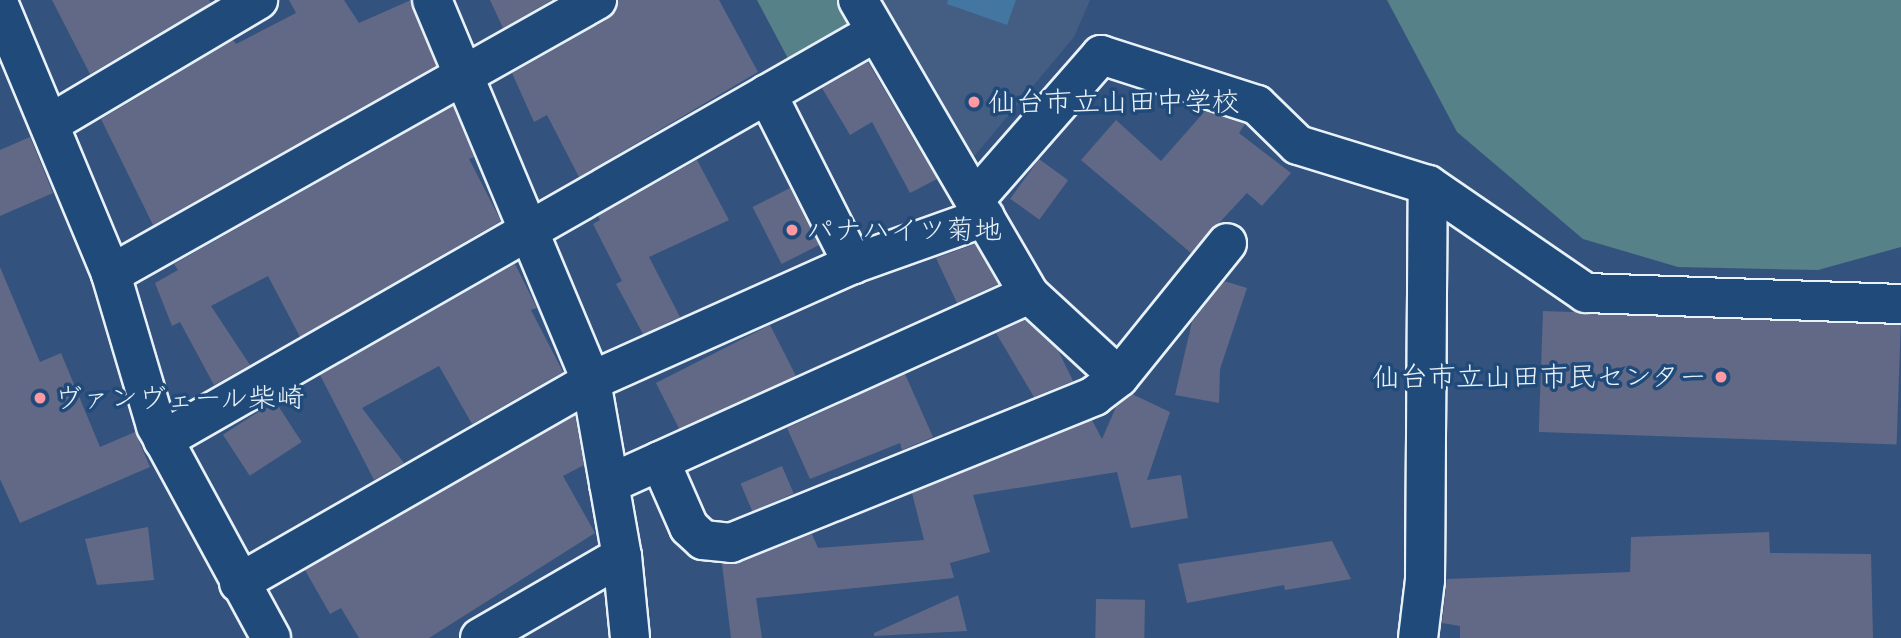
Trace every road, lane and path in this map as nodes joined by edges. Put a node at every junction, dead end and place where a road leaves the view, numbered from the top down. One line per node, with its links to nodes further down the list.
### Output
1 (258, 0): 8 (street)
2 (432, 0): 6 (street)
3 (597, 0): 6 (street)
4 (0, 7): 8 (street)
5 (867, 16): 7 (street); 10 (street)
6 (464, 77): 11 (street); 14 (street)
7 (767, 94): 11 (street); 13 (street)
8 (51, 123): 14 (street)
9 (1428, 185): 10 (street); 16 (street); 27 (street)
10 (980, 208): 13 (street); 15 (street)
11 (528, 231): 18 (street); 19 (street)
12 (1227, 243): 17 (street)
13 (853, 264): 18 (street)
14 (111, 274): 19 (street)
15 (1029, 294): 17 (street); 20 (street)
16 (1901, 304)
17 (1119, 377): 20 (street)
18 (591, 381): 21 (street); 23 (street)
19 (163, 440): 23 (street)
20 (660, 461): 21 (street)
21 (609, 484): 22 (street)
22 (622, 556): 25 (street); 26 (street)
23 (239, 583): 24 (street)
24 (271, 638)
25 (480, 638)
26 (629, 638)
27 (1418, 638)

